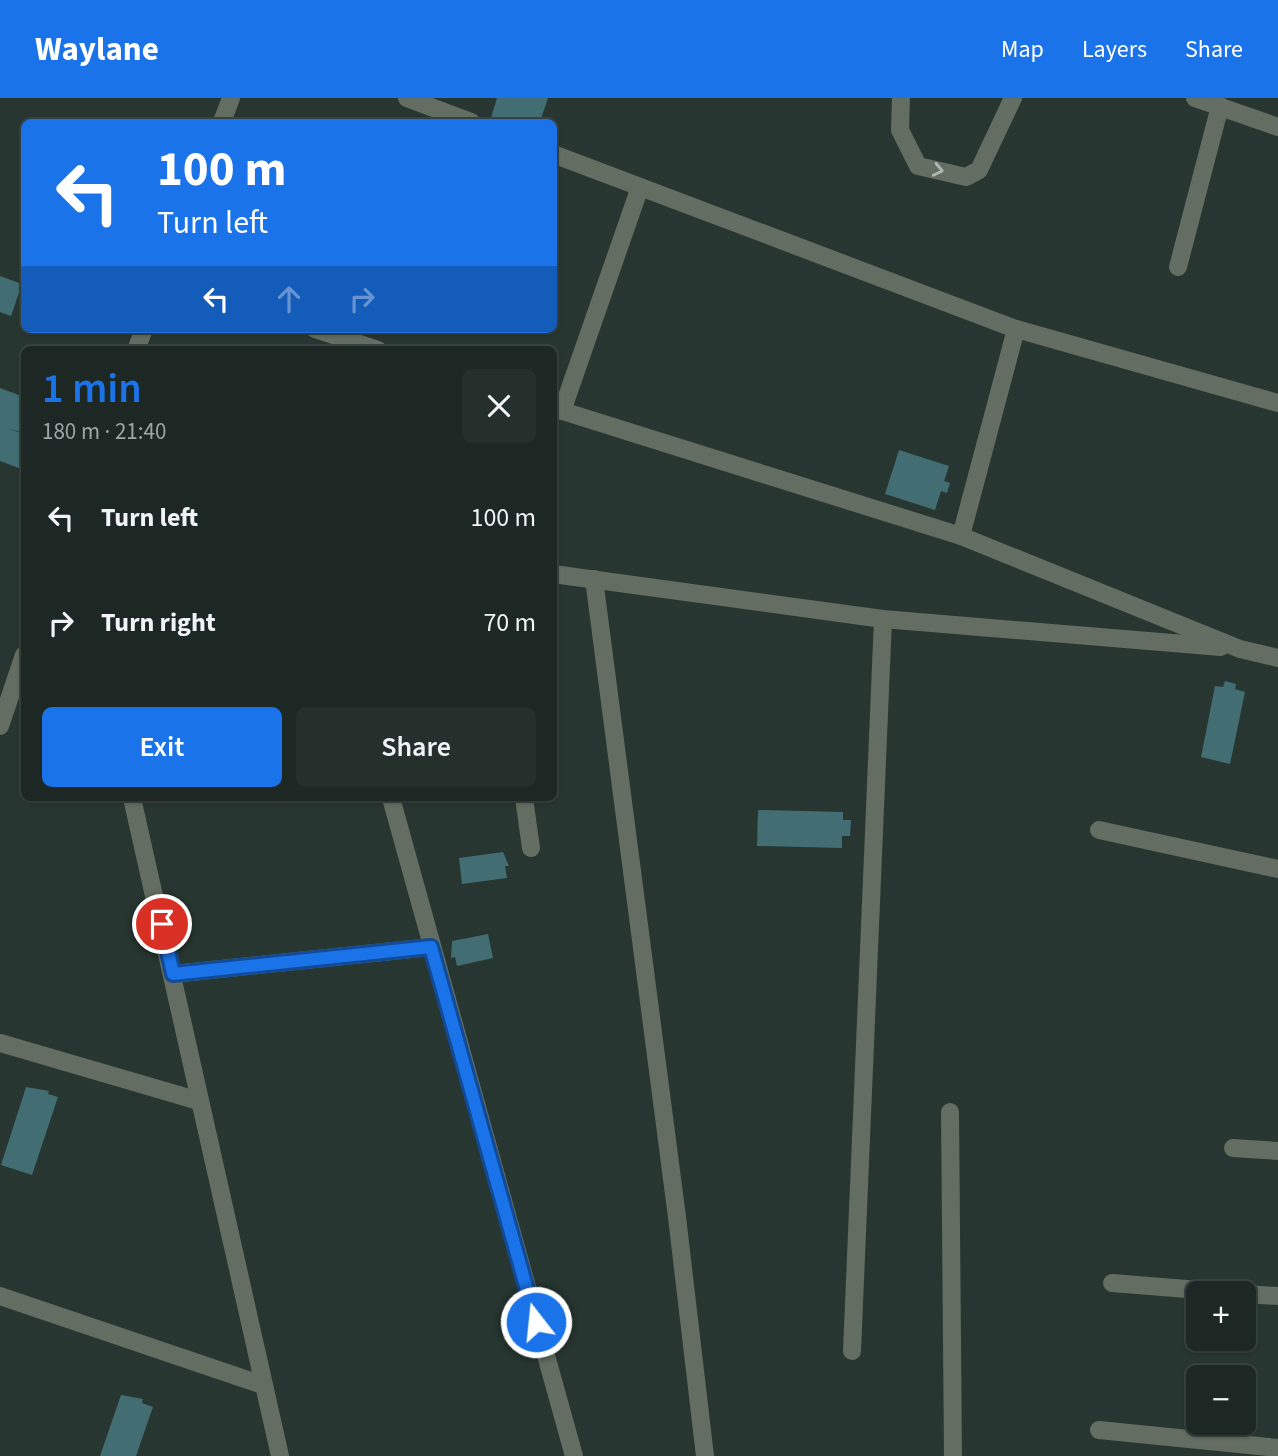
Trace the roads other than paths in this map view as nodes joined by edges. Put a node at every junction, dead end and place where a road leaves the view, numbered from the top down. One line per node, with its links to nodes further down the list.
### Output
1 (231, 98): 7 (street)
2 (407, 98): 8 (street)
3 (901, 98): 4 (street, one-way to 4)
4 (1013, 98)
5 (1195, 98): 6 (street)
6 (1220, 106): 9 (street); 12 (street)
7 (223, 119)
8 (463, 119)
9 (1278, 127)
10 (557, 156): 11 (street)
11 (640, 187): 13 (street); 17 (street)
12 (1178, 267)
13 (1016, 329): 16 (street); 18 (street)
14 (326, 333): 15 (street)
15 (366, 346)
16 (1278, 403)
17 (558, 410): 18 (street)
18 (961, 536): 22 (street)
19 (557, 574): 20 (street)
20 (594, 579): 21 (street); 50 (street)
21 (883, 620): 22 (street); 44 (street)
22 (1240, 649): 23 (street)
23 (1278, 658)
24 (21, 664): 25 (street)
25 (0, 726)
26 (133, 801): 33 (street)
27 (392, 801): 32 (street)
28 (524, 801): 30 (street)
29 (1099, 830): 31 (street)
30 (531, 848)
31 (1278, 869)
32 (431, 947): 33 (street); 49 (street)
33 (173, 974): 35 (street)
34 (0, 1043): 35 (street)
35 (199, 1101): 45 (street)
36 (950, 1112): 51 (street)
37 (1233, 1148): 38 (street)
38 (1278, 1151)
39 (1112, 1283): 40 (street)
40 (1186, 1289)
41 (1256, 1295): 43 (street)
42 (0, 1296): 45 (street)
43 (1278, 1296)
44 (852, 1350)
45 (263, 1385): 48 (street)
46 (1099, 1430): 47 (street)
47 (1278, 1448)
48 (280, 1456)
49 (574, 1456)
50 (705, 1456)
51 (953, 1456)

